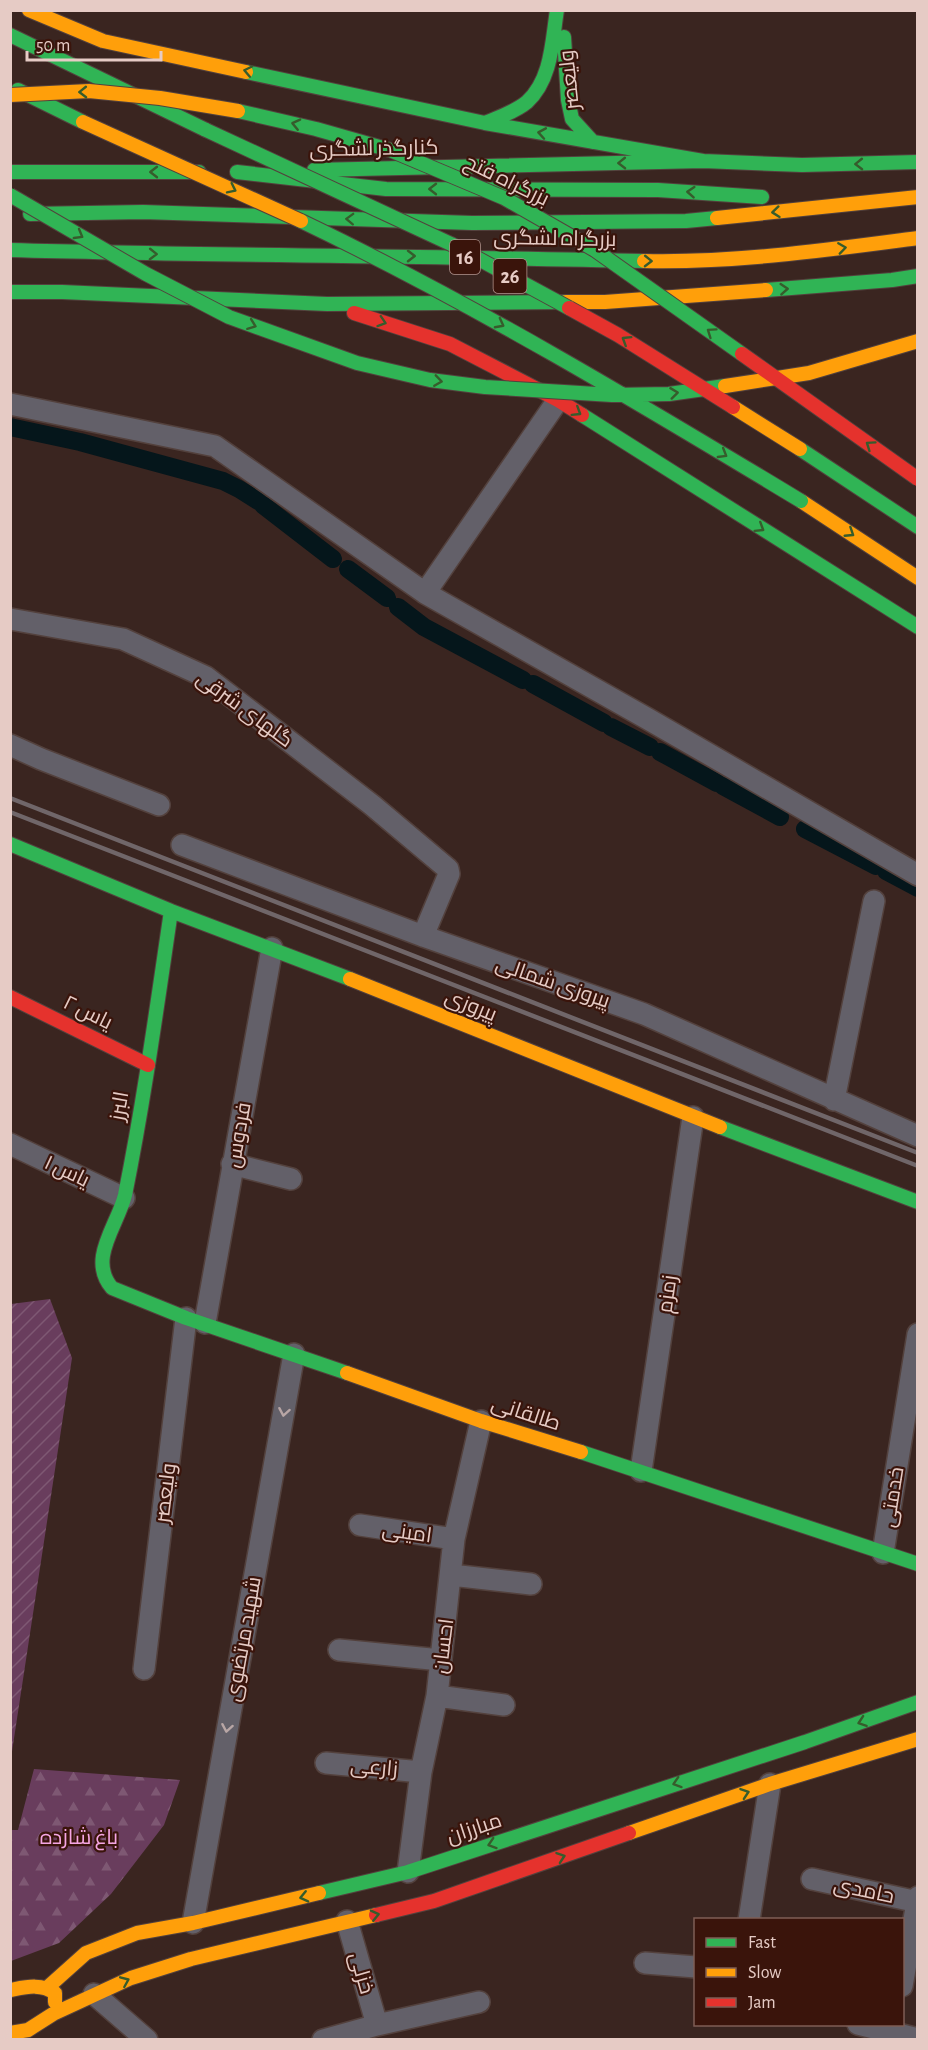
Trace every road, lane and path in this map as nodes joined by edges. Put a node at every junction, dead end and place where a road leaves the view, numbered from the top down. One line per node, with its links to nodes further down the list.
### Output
1 (29, 10): 7 (main road, one-way to 1)
2 (557, 10): 7 (main road, ولیعصر)
3 (563, 10): 8 (main road, ولیعصر)
4 (10, 35): 25 (main road, 26, one-way to 4, bridge)
5 (10, 87): 29 (main road, 26, one-way to 29, bridge)
6 (10, 95): 26 (main road, بزرگراه فتح, one-way to 6, bridge)
7 (485, 123): 8 (main road, one-way to 7)
8 (593, 142): 9 (main road)
9 (703, 161): 10 (main road, کنارگذر لشگری, one-way to 9); 12 (main road, کنارگذر لشگری, one-way to 12)
10 (918, 162)
11 (10, 172): 12 (main road, کنارگذر لشگری, one-way to 11)
12 (237, 172): 15 (main road, one-way to 12)
13 (10, 195): 22 (main road, one-way to 22, bridge)
14 (918, 196): 15 (main road, بزرگراه لشگری / 16)
15 (854, 204): 16 (main road, بزرگراه لشگری / 16, one-way to 16)
16 (10, 214)
17 (918, 238): 18 (main road, بزرگراه لشگری / 16, one-way to 17)
18 (10, 250)
19 (918, 279): 21 (main road, one-way to 19)
20 (10, 292): 21 (main road)
21 (327, 304): 23 (main road, one-way to 23)
22 (918, 341)
23 (558, 400): 30 (street); 32 (main road, one-way to 32)
24 (10, 404): 30 (street)
25 (800, 448): 27 (main road); 28 (main road, 26)
26 (918, 478)
27 (885, 488)
28 (918, 527)
29 (918, 578)
30 (424, 593): 37 (street)
31 (10, 619): 40 (street, گلهای شرقی)
32 (918, 627)
33 (10, 745): 34 (street)
34 (159, 805)
35 (10, 844): 39 (main road, پیروزی)
36 (182, 845): 40 (street, پیروزی شمالی)
37 (918, 875)
38 (874, 901): 44 (street)
39 (171, 911): 41 (main road, پیروزی); 43 (main road, البرز)
40 (423, 936): 44 (street, پیروزی شمالی)
41 (272, 948): 45 (main road, پیروزی); 48 (street, فردوس)
42 (10, 997): 43 (main road, یاس ۲)
43 (148, 1065): 50 (main road, البرز)
44 (834, 1100): 46 (street, پیروزی شمالی)
45 (693, 1117): 51 (main road, پیروزی); 57 (street, زمزم)
46 (918, 1136)
47 (10, 1144): 50 (street, یاس ۱)
48 (232, 1164): 49 (street); 53 (street, فردوس)
49 (291, 1179)
50 (124, 1198): 52 (main road, البرز)
51 (918, 1202)
52 (125, 1294): 53 (main road, طالقانی)
53 (196, 1320): 55 (main road, طالقانی); 66 (street, ولیعصر)
54 (918, 1334): 60 (street, خدمتی)
55 (294, 1354): 56 (main road, طالقانی); 79 (street, شهید مرتضوی, one-way to 79)
56 (481, 1421): 57 (main road, طالقانی); 59 (street, احسان)
57 (641, 1471): 60 (main road, طالقانی)
58 (360, 1525): 59 (street, امینی)
59 (454, 1539): 62 (street, احسان)
60 (883, 1553): 61 (main road, طالقانی)
61 (918, 1564)
62 (451, 1575): 63 (street); 65 (street, احسان)
63 (531, 1584)
64 (339, 1650): 65 (street)
65 (441, 1659): 67 (street, احسان)
66 (144, 1668)
67 (436, 1696): 69 (street); 72 (street, احسان)
68 (918, 1702): 75 (main road, مبارزان, one-way to 75)
69 (504, 1705)
70 (917, 1739): 73 (main road, مبارزان)
71 (326, 1763): 72 (street, زارعی)
72 (421, 1772): 75 (street, احسان)
73 (770, 1784): 75 (main road, مبارزان, one-way to 73); 77 (street)
74 (812, 1879): 76 (street, حامدی)
75 (411, 1889): 78 (main road, مبارزان, one-way to 75); 79 (main road, مبارزان, one-way to 79)
76 (917, 1900): 82 (street)
77 (749, 1918)
78 (347, 1921): 85 (main road, مبارزان, one-way to 78); 88 (street, خزلی)
79 (193, 1923): 83 (main road, مبارزان)
80 (645, 1963): 81 (street)
81 (694, 1967)
82 (904, 1980)
83 (48, 1988): 84 (main road); 87 (main road)
84 (10, 1990)
85 (94, 1994): 87 (main road, مبارزان); 94 (street)
86 (479, 2002): 88 (street)
87 (53, 2014): 92 (main road, مبارزان)
88 (377, 2025): 95 (street)
89 (867, 2026): 90 (street)
90 (895, 2029): 93 (street)
91 (10, 2033): 92 (main road)
92 (31, 2035)
93 (918, 2039)
94 (147, 2040)
95 (323, 2040)

